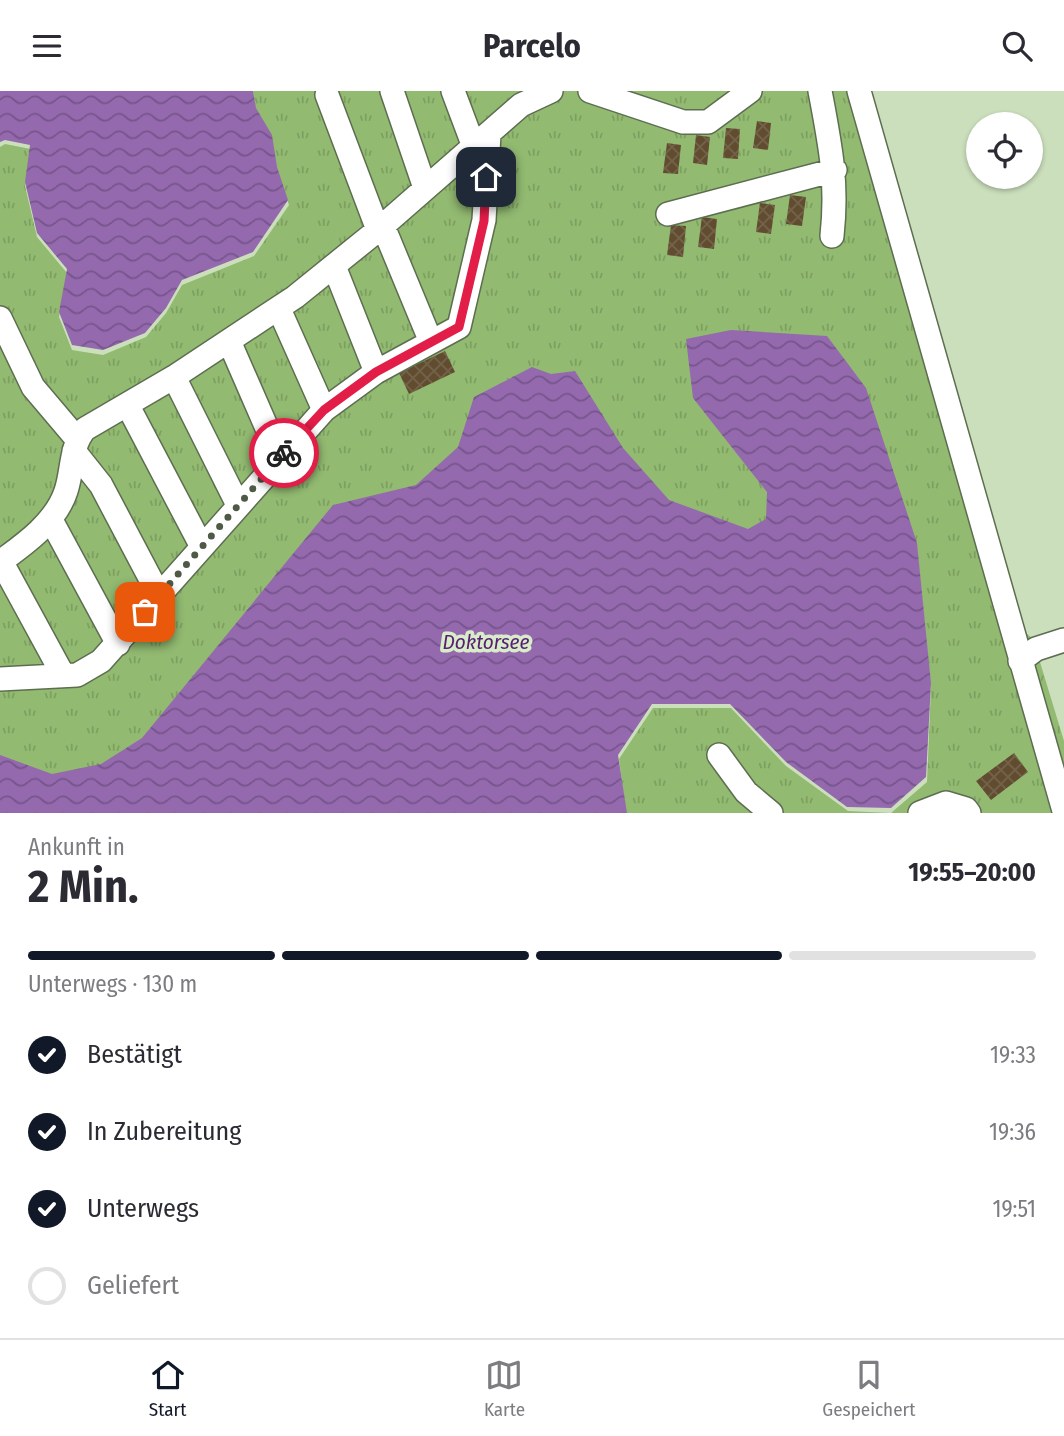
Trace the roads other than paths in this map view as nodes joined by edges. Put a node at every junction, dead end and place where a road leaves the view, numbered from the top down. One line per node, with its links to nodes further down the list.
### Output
1 (391, 91): 12 (lane)
2 (453, 91): 10 (lane)
3 (551, 91): 9 (lane)
4 (590, 91): 5 (lane)
5 (750, 91)
6 (820, 91): 11 (lane)
7 (859, 91): 34 (lane)
8 (327, 95): 14 (lane)
9 (519, 98): 10 (lane)
10 (481, 141): 12 (lane); 20 (lane)
11 (835, 170): 13 (lane); 15 (lane)
12 (425, 188): 14 (lane)
13 (668, 213)
14 (381, 228): 16 (lane); 20 (lane)
15 (832, 236)
16 (334, 265): 17 (lane); 21 (lane)
17 (279, 309): 19 (lane); 24 (lane)
18 (0, 318): 25 (lane)
19 (229, 341): 22 (lane); 26 (lane)
20 (431, 342): 21 (lane)
21 (376, 372): 24 (lane)
22 (174, 377): 23 (lane); 27 (lane)
23 (128, 406): 25 (lane); 29 (lane)
24 (324, 410): 26 (lane)
25 (76, 445): 28 (lane); 31 (lane)
26 (280, 458): 27 (lane)
27 (238, 505): 29 (lane)
28 (51, 520): 30 (lane); 33 (lane)
29 (202, 547): 31 (lane)
30 (1, 562): 35 (lane)
31 (159, 596): 33 (lane)
32 (1064, 641): 34 (lane)
33 (118, 644): 35 (lane)
34 (1020, 661): 38 (lane)
35 (63, 675): 36 (lane)
36 (1, 677)
37 (719, 755): 39 (lane)
38 (1064, 811)
39 (771, 813)
40 (920, 813): 41 (lane)
41 (969, 813)

